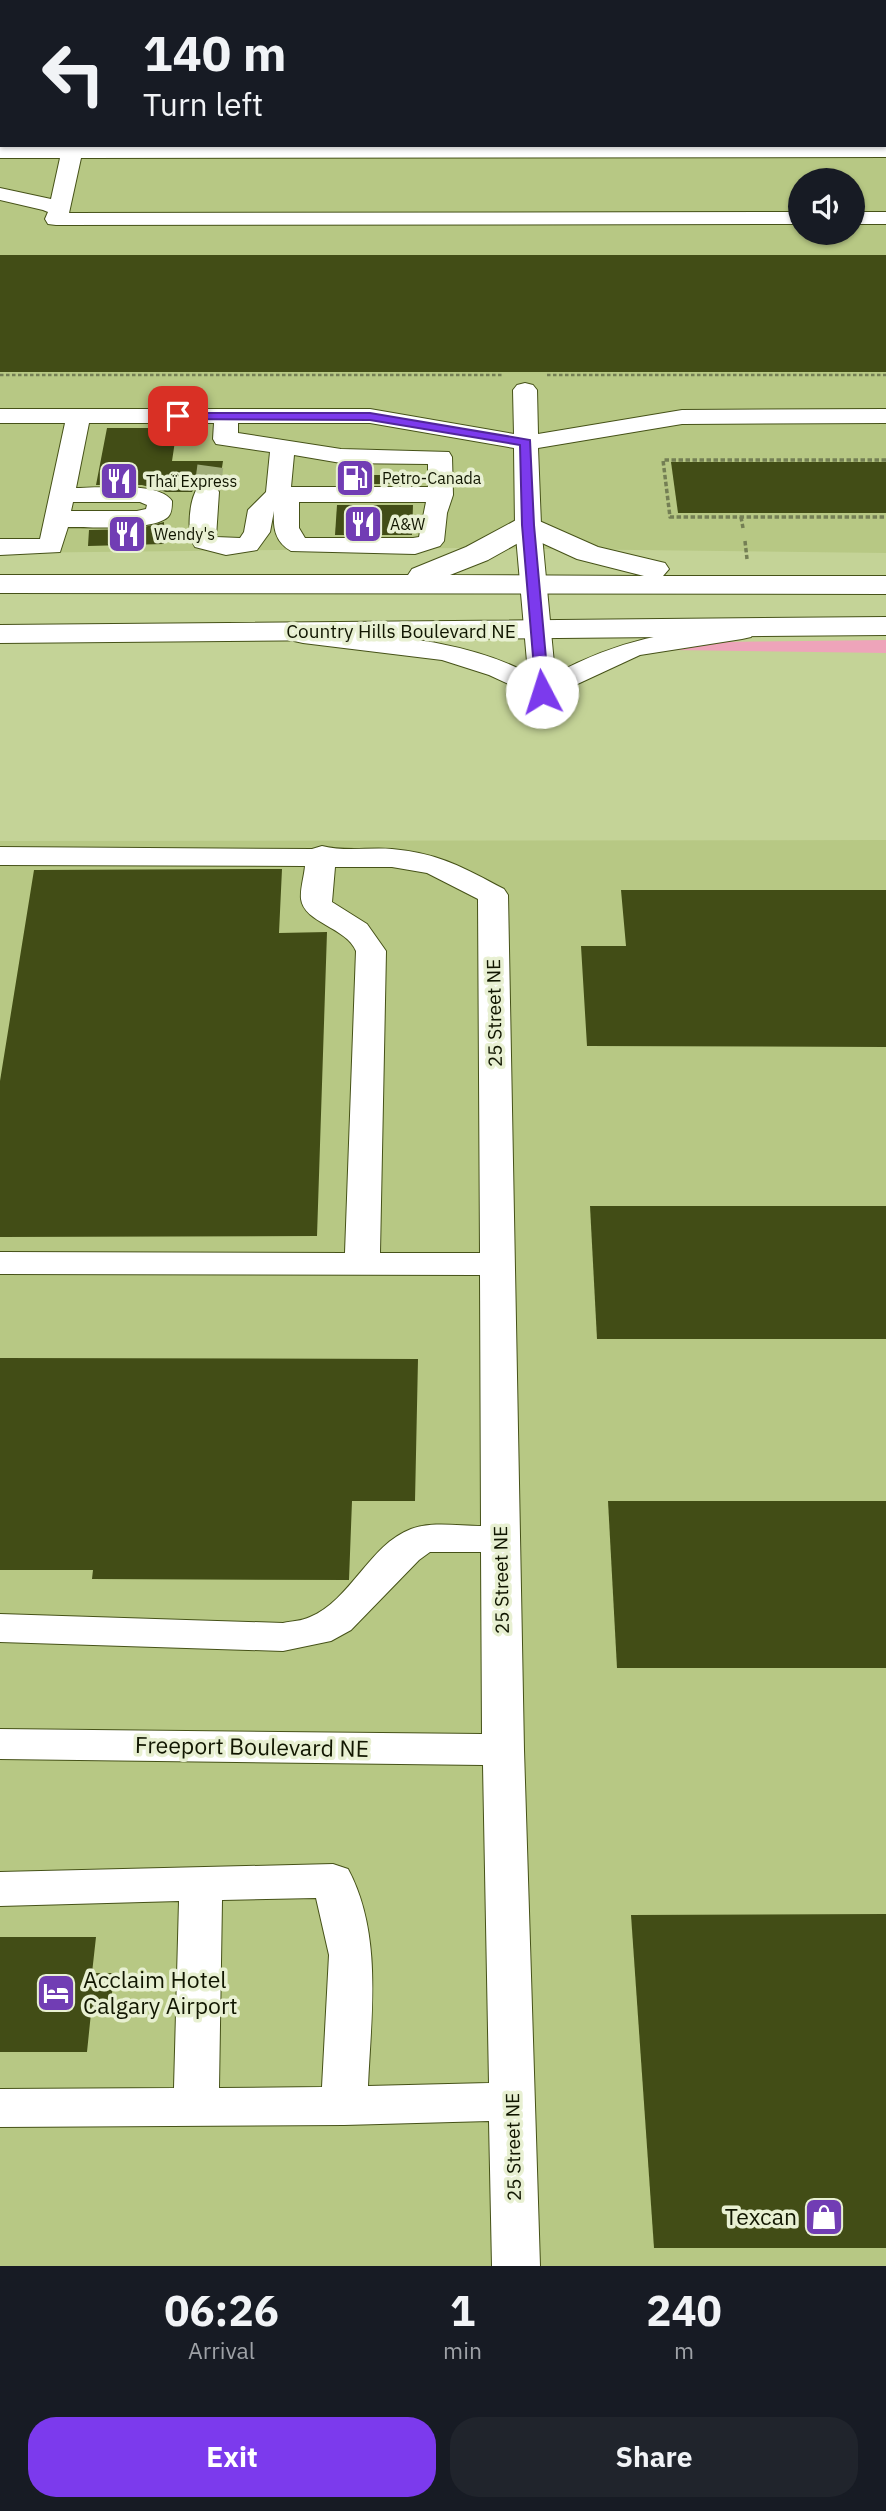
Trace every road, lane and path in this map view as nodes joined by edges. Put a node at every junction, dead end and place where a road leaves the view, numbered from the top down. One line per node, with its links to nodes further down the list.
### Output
1 (886, 151): 3 (street)
2 (0, 152): 3 (street)
3 (72, 152): 6 (street)
4 (0, 194): 6 (street)
5 (0, 207): 6 (street)
6 (60, 207): 7 (street)
7 (788, 218)
8 (865, 218): 9 (street)
9 (886, 218)
10 (365, 375): 14 (path); 15 (path); 16 (path)
11 (547, 375): 12 (path)
12 (561, 375): 13 (path); 17 (path)
13 (886, 375)
14 (5, 382): 21 (street)
15 (515, 382): 23 (street)
16 (365, 384)
17 (561, 384)
18 (79, 416): 21 (street); 22 (street); 37 (street)
19 (339, 416): 22 (street); 23 (street); 25 (street)
20 (886, 416): 23 (street)
21 (1, 421)
22 (226, 428): 24 (street); 27 (street)
23 (526, 443): 34 (street)
24 (283, 446): 25 (street); 30 (street)
25 (341, 456): 28 (street); 31 (street)
26 (886, 460): 32 (path)
27 (211, 461)
28 (359, 485): 30 (street); 31 (street)
29 (207, 492): 30 (street)
30 (278, 494): 31 (street)
31 (441, 495)
32 (741, 517): 33 (path); 35 (path)
33 (886, 517)
34 (528, 525): 40 (main road); 41 (street); 42 (main road)
35 (743, 528)
36 (745, 541): 38 (path)
37 (0, 547)
38 (748, 563)
39 (0, 584): 40 (main road)
40 (396, 584): 41 (main road)
41 (534, 584): 42 (main road); 45 (main road); 48 (street)
42 (774, 584): 43 (main road)
43 (886, 585)
44 (886, 603): 48 (main road)
45 (0, 617)
46 (886, 626): 47 (main road, Country Hills Boulevard NE)
47 (771, 627): 48 (main road, Country Hills Boulevard NE); 51 (street)
48 (537, 630): 49 (main road, Country Hills Boulevard NE); 51 (street)
49 (275, 632): 50 (main road, Country Hills Boulevard NE); 51 (street)
50 (0, 634)
51 (542, 692)
52 (322, 855): 53 (street); 55 (street); 56 (street, 25 Street NE)
53 (0, 856)
54 (0, 1263): 55 (street)
55 (362, 1264): 56 (street)
56 (497, 1264): 57 (street, 25 Street NE)
57 (501, 1539): 58 (street); 60 (street, 25 Street NE)
58 (0, 1628)
59 (0, 1744): 60 (street, Freeport Boulevard NE)
60 (503, 1750): 63 (street, 25 Street NE)
61 (201, 1884): 62 (street); 64 (street); 65 (street)
62 (0, 1889)
63 (512, 2101): 64 (street); 67 (street, 25 Street NE)
64 (344, 2106): 65 (street)
65 (196, 2107): 66 (street)
66 (0, 2108)
67 (516, 2266)

